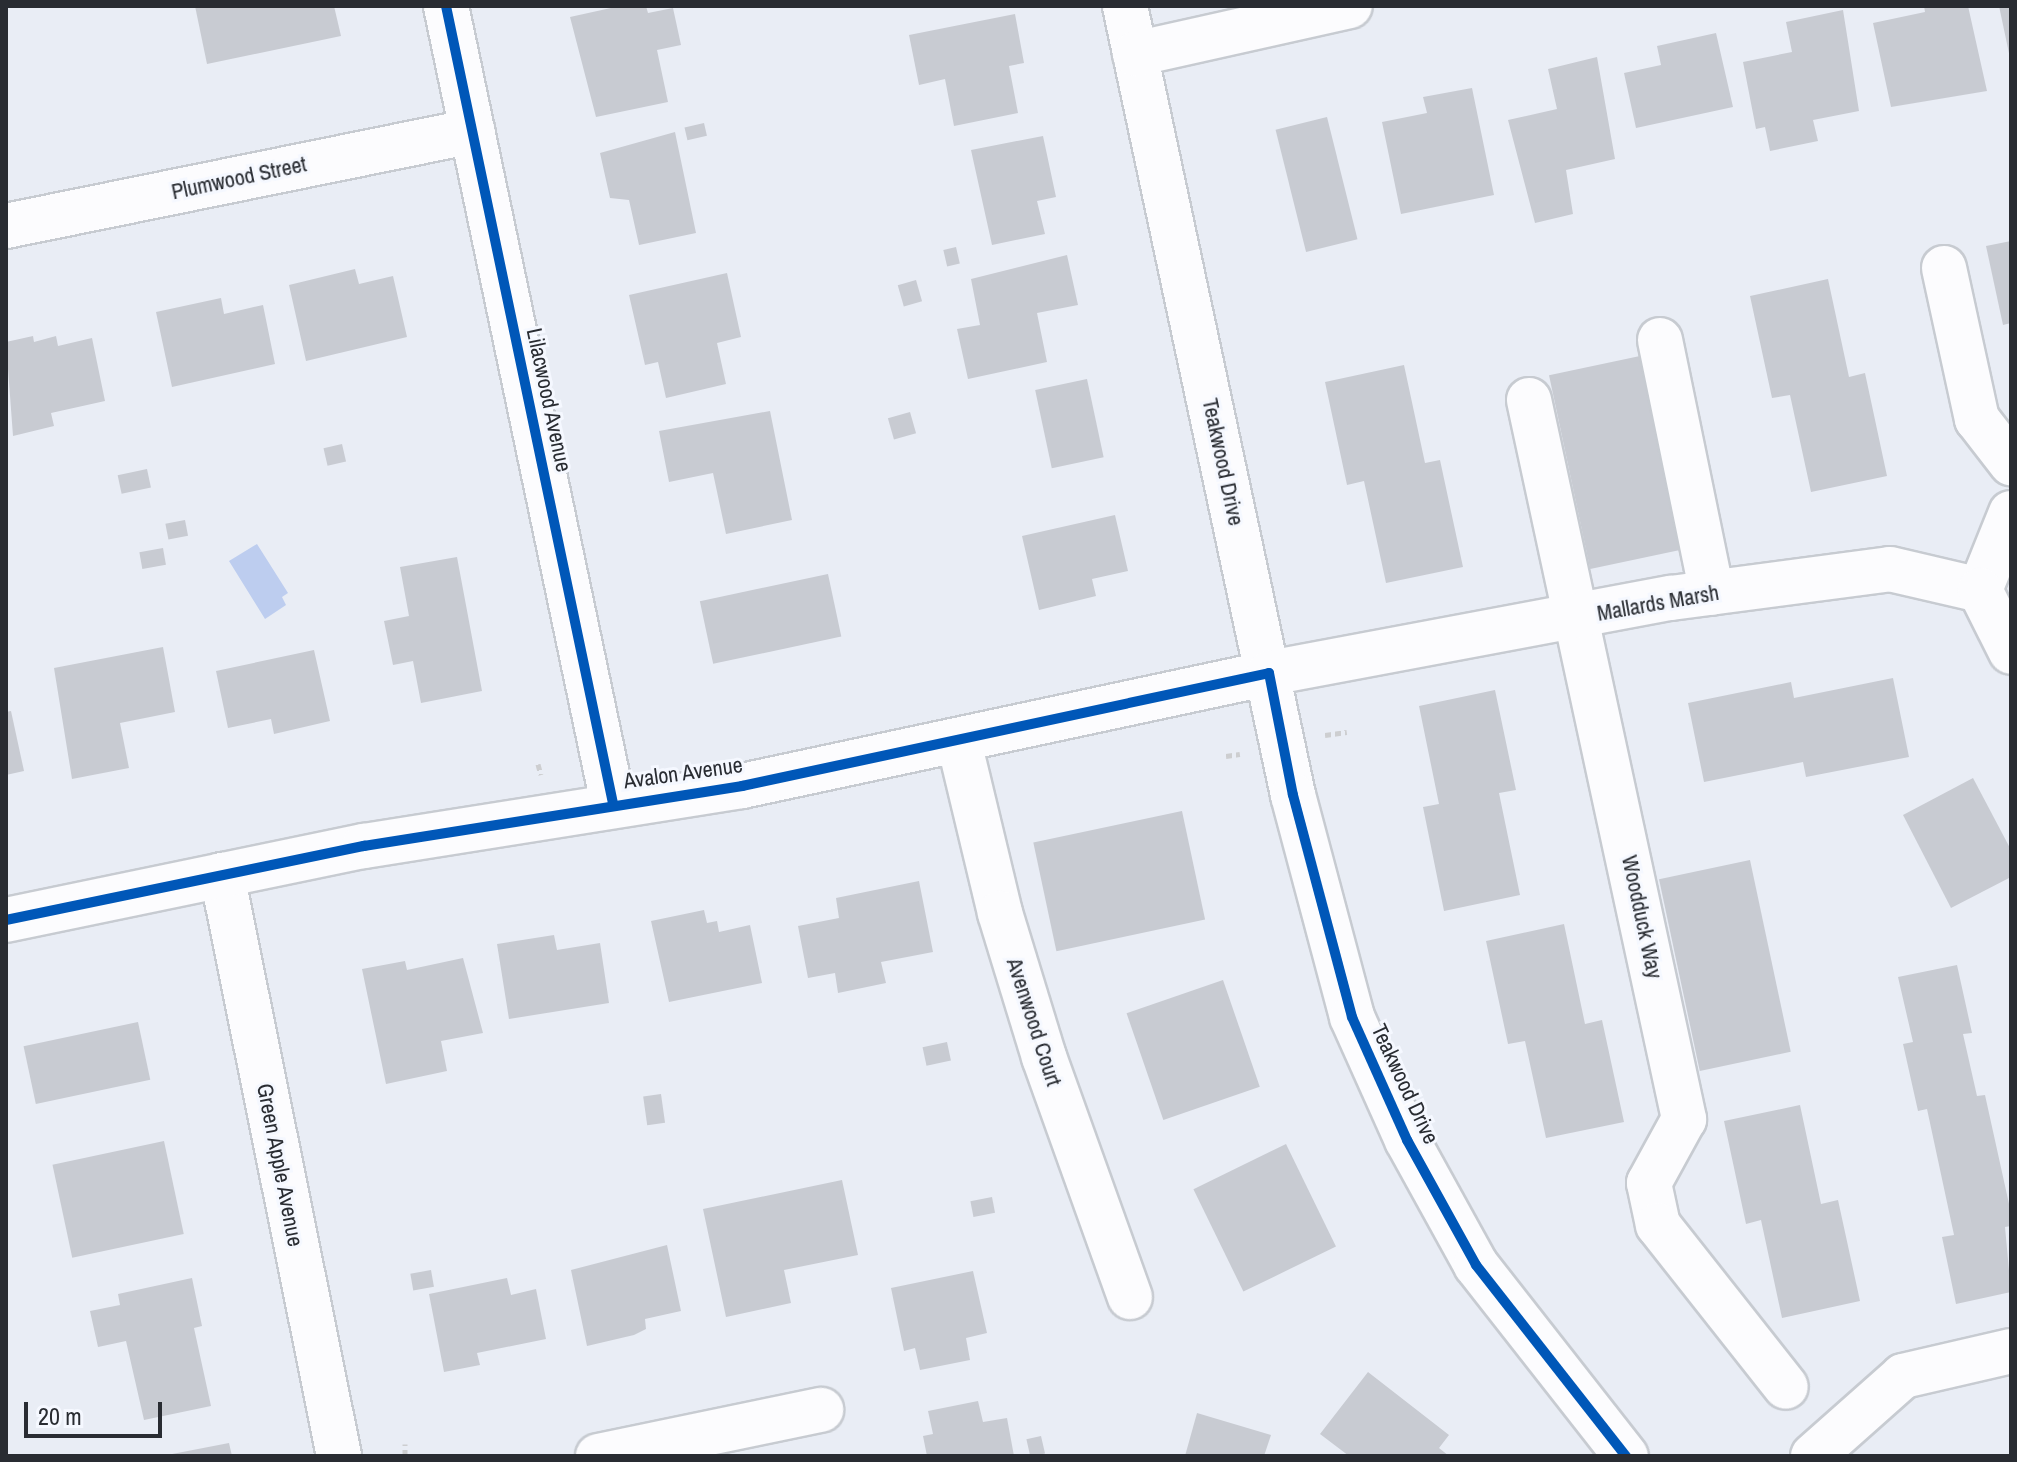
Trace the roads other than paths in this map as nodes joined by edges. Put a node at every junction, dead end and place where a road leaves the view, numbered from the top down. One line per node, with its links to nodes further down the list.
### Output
1 (446, 6): 5 (street, Lilacwood Avenue)
2 (1125, 6): 4 (street, Teakwood Drive)
3 (1350, 6): 4 (street)
4 (1135, 54): 16 (street, Teakwood Drive)
5 (472, 131): 6 (street, Plumwood Street); 18 (street, Lilacwood Avenue)
6 (6, 226)
7 (1944, 268): 10 (street)
8 (1660, 340): 13 (street)
9 (1529, 400): 14 (street, Woodduck Way)
10 (2011, 463)
11 (2011, 513): 12 (street)
12 (1980, 590): 13 (street, Mallards Marsh); 15 (street)
13 (1712, 593): 14 (street, Mallards Marsh)
14 (1580, 617): 16 (street, Mallards Marsh); 23 (street, Woodduck Way)
15 (2011, 652)
16 (1269, 673): 17 (street, Avalon Avenue); 27 (street, Teakwood Drive)
17 (959, 742): 18 (street, Avalon Avenue); 21 (street, Avenwood Court)
18 (613, 803): 19 (street, Avalon Avenue)
19 (222, 875): 20 (street, Avalon Avenue); 25 (street, Green Apple Avenue)
20 (6, 920)
21 (1130, 1297)
22 (2011, 1351): 28 (street)
23 (1786, 1387)
24 (821, 1410): 26 (street)
25 (339, 1456)
26 (598, 1456)
27 (1626, 1456)
28 (1813, 1456)

